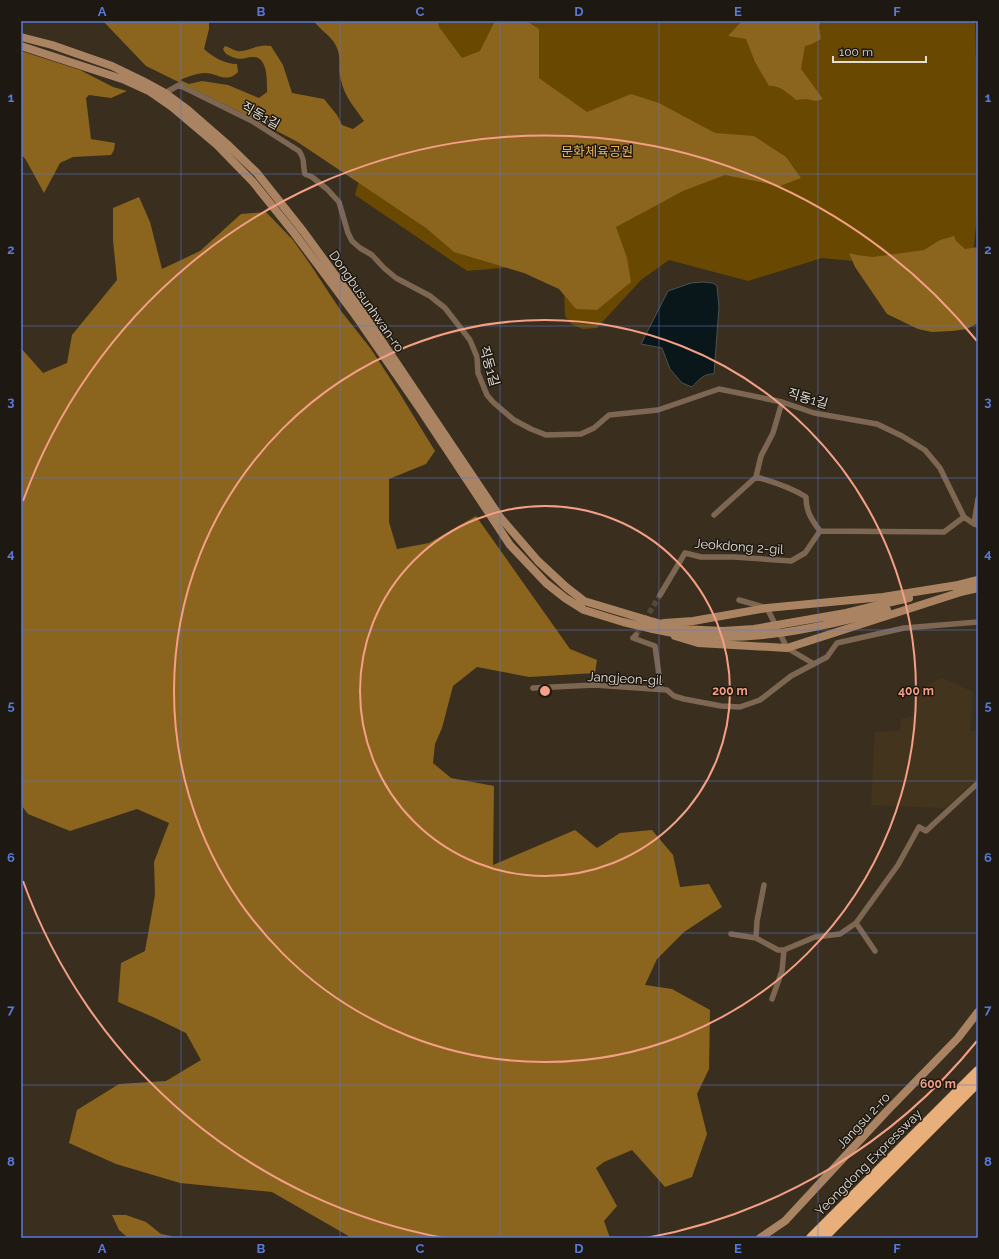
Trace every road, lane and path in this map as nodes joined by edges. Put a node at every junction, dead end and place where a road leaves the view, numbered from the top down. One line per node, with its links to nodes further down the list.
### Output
1 (21, 37): 3 (street, Dongbusunhwan-ro)
2 (21, 46): 18 (street, Dongbusunhwan-ro)
3 (165, 93): 4 (street, 직동1길); 18 (street, Dongbusunhwan-ro)
4 (782, 402): 5 (street); 8 (street, 직동1길)
5 (756, 477): 7 (street); 10 (street)
6 (978, 499): 9 (street)
7 (714, 515)
8 (964, 517): 9 (street, 직동1길); 10 (street)
9 (976, 525)
10 (820, 531): 14 (street, Jeokdong 2-gil)
11 (978, 580): 13 (street)
12 (978, 588): 13 (street)
13 (959, 589): 16 (street); 18 (street, bridge); 20 (street)
14 (660, 595)
15 (740, 600): 16 (street)
16 (767, 608): 18 (street); 20 (street)
17 (978, 622): 21 (street, Jangjeon-gil)
18 (656, 626): 20 (street)
19 (636, 635): 23 (street)
20 (787, 648): 21 (street)
21 (814, 664): 23 (street, Jangjeon-gil)
22 (533, 688): 23 (street, Jangjeon-gil)
23 (661, 690)
24 (978, 783): 26 (street)
25 (764, 885): 28 (street)
26 (856, 923): 29 (street); 30 (street)
27 (731, 934): 28 (street)
28 (756, 938): 29 (street)
29 (784, 950): 31 (street)
30 (875, 951)
31 (772, 999)
32 (978, 1012): 35 (street, Jangsu 2-ro)
33 (978, 1071): 36 (highway, Yeongdong Expressway)
34 (978, 1082): 37 (highway, Yeongdong Expressway)
35 (760, 1238)
36 (811, 1238)
37 (823, 1238)

